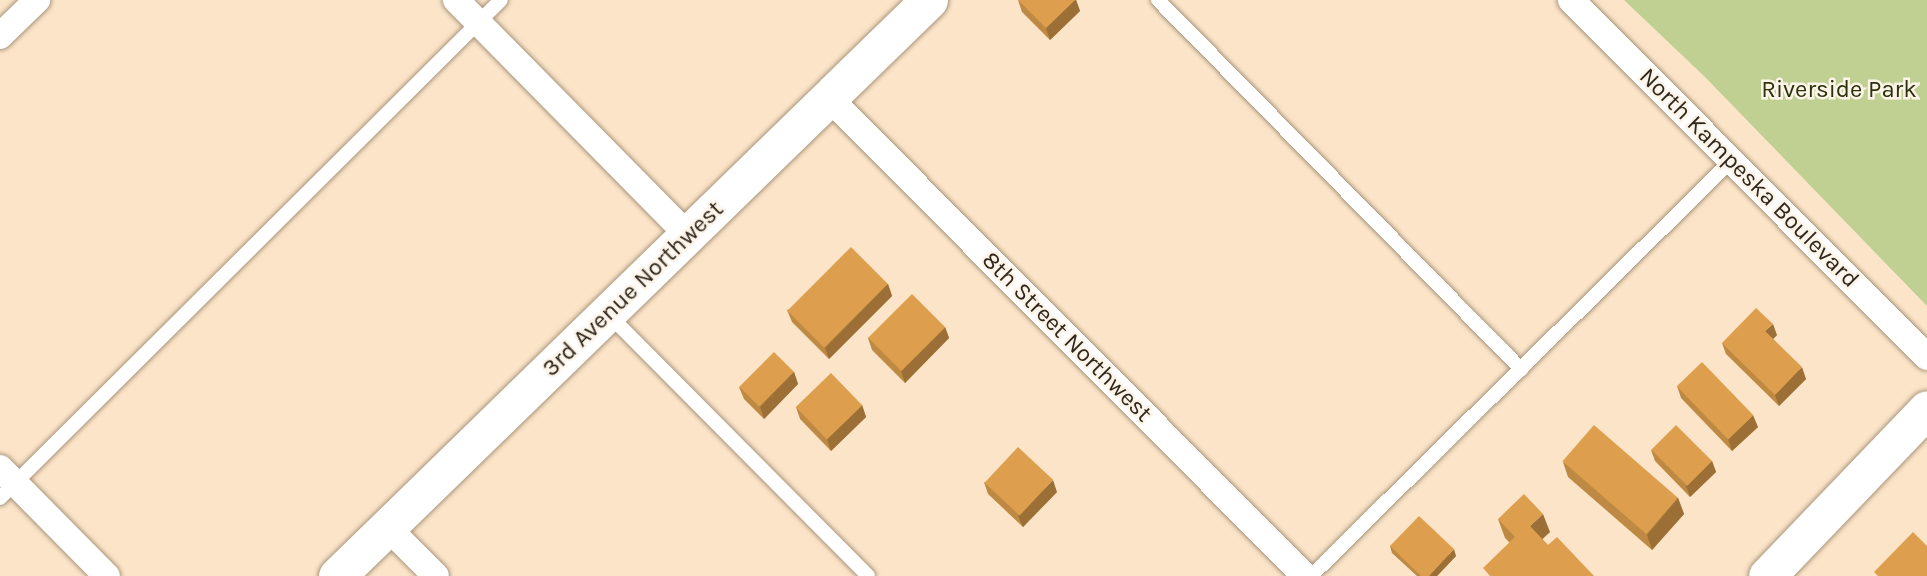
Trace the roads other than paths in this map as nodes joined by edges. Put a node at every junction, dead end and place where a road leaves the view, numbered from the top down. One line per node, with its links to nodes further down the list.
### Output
1 (37, 0): 8 (street)
2 (456, 0): 7 (street)
3 (501, 0): 7 (lane)
4 (929, 0): 9 (main road, 3rd Avenue Northwest)
5 (1158, 0): 14 (lane)
6 (1571, 0): 10 (street, North Kampeska Boulevard)
7 (478, 22): 11 (street); 16 (lane)
8 (0, 36)
9 (829, 97): 11 (main road, 3rd Avenue Northwest); 22 (street, 8th Street Northwest)
10 (1731, 161): 13 (street, North Kampeska Boulevard); 14 (lane)
11 (689, 236): 12 (main road, 3rd Avenue Northwest)
12 (608, 314): 17 (main road, 3rd Avenue Northwest); 21 (lane)
13 (1927, 357)
14 (1521, 369): 23 (lane)
15 (1927, 409): 24 (main road)
16 (5, 483): 18 (street)
17 (387, 527): 19 (main road, 3rd Avenue Northwest); 20 (street)
18 (107, 576)
19 (337, 576)
20 (436, 576)
21 (868, 576)
22 (1305, 576)
23 (1311, 576)
24 (1767, 576)

